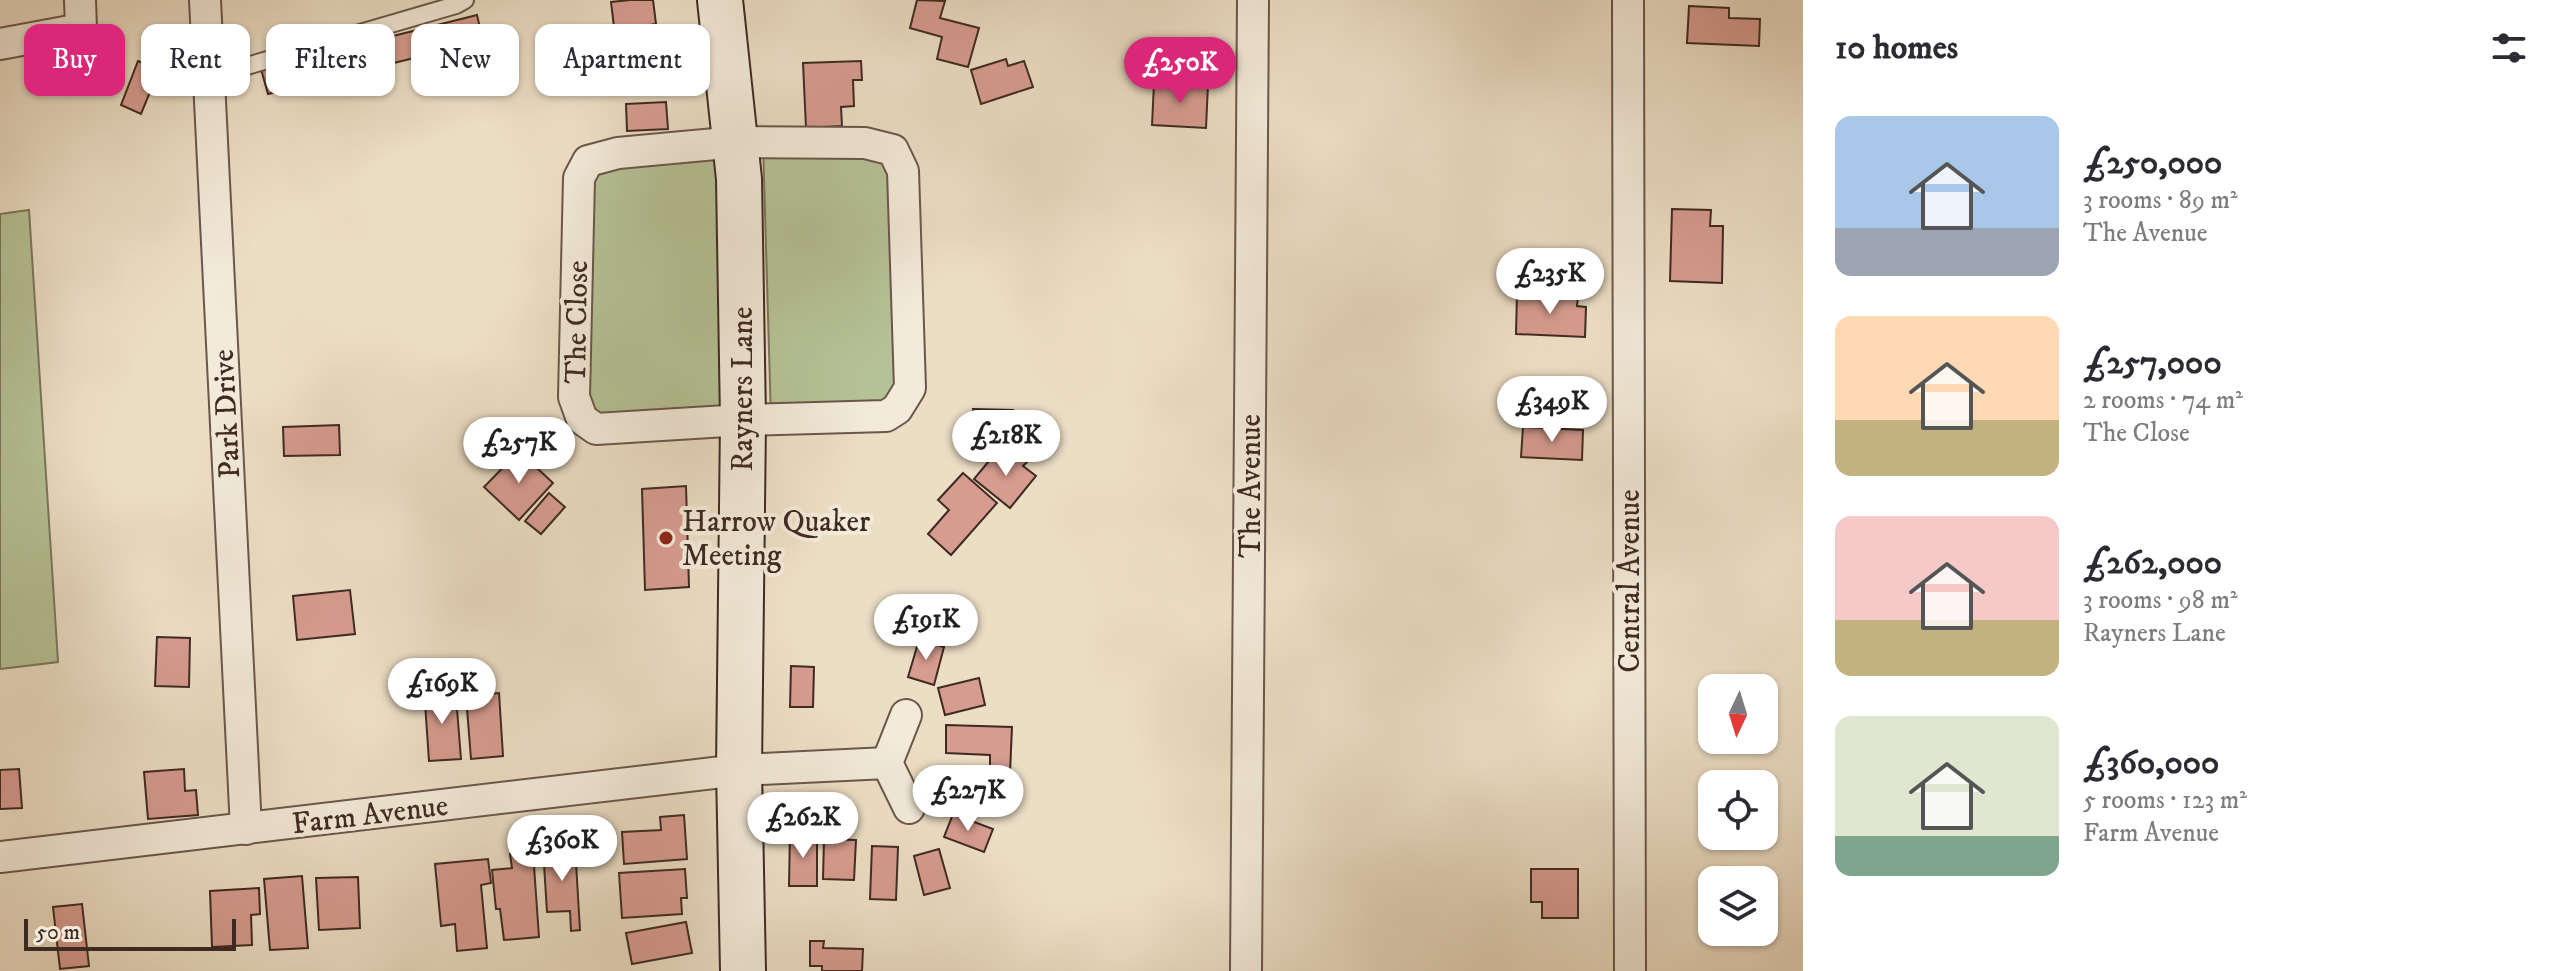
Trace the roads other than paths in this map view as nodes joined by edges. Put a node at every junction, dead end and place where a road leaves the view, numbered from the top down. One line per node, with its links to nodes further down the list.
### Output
1 (80, 0): 8 (street)
2 (205, 0): 7 (street, Park Drive)
3 (465, 0): 9 (lane)
4 (720, 0): 11 (street, Rayners Lane)
5 (1253, 0): 20 (street, The Avenue)
6 (1628, 0): 21 (street, Central Avenue)
7 (206, 24)
8 (0, 44)
9 (250, 65)
10 (210, 96): 17 (street, Park Drive)
11 (737, 142): 12 (street, Rayners Lane); 12 (street, The Close); 12 (street, The Close)
12 (743, 420): 15 (street, Rayners Lane)
13 (906, 715): 14 (street)
14 (887, 763): 15 (street, Farm Avenue); 16 (street)
15 (739, 770): 17 (street, Farm Avenue); 19 (street, Rayners Lane)
16 (909, 808)
17 (246, 829): 18 (street, Farm Avenue)
18 (0, 857)
19 (743, 971)
20 (1246, 971)
21 (1630, 971)

